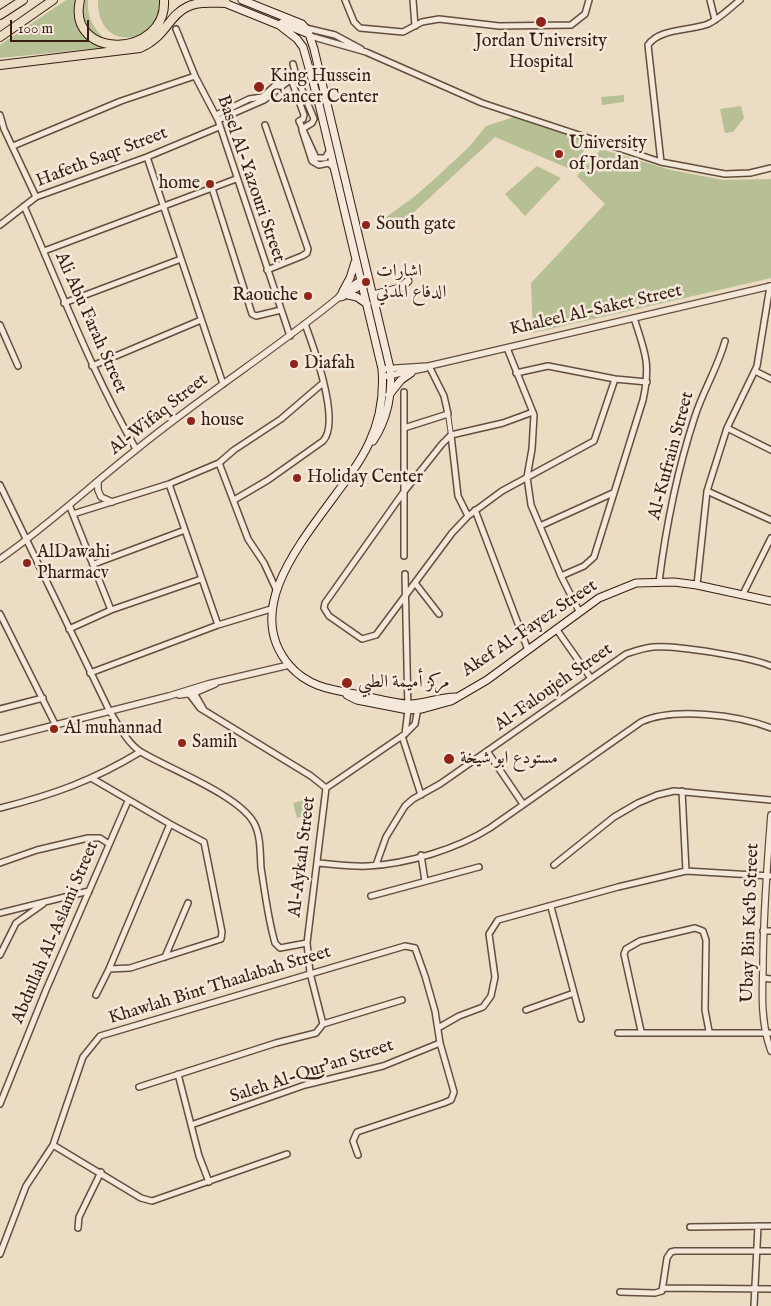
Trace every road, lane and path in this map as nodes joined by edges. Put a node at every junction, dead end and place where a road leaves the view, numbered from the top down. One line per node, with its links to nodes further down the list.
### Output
1 (14, 0): 16 (main road)
2 (23, 0): 16 (main road)
3 (53, 0): 22 (main road)
4 (80, 0): 5 (main road)
5 (164, 0)
6 (218, 0): 14 (main road, Akef Al-Fayez Street)
7 (242, 0): 15 (main road)
8 (246, 0): 15 (main road)
9 (345, 0): 19 (street)
10 (413, 0): 19 (street)
11 (589, 0): 19 (street)
12 (710, 0): 18 (street)
13 (740, 0): 18 (street)
14 (226, 3): 17 (main road, Akef Al-Fayez Street); 25 (main road)
15 (255, 5): 21 (main road)
16 (2, 14)
17 (258, 16): 21 (main road); 34 (main road, Akef Al-Fayez Street)
18 (715, 20): 36 (street)
19 (415, 26)
20 (176, 29): 26 (street, Basel Al-Yazouri Street)
21 (308, 33): 23 (street); 23 (street); 49 (main road, Akef Al-Fayez Street)
22 (0, 37)
23 (366, 52): 36 (street)
24 (293, 64): 27 (street)
25 (0, 65)
26 (195, 76): 29 (street, Basel Al-Yazouri Street); 33 (street)
27 (293, 77): 29 (street); 32 (street); 32 (street)
28 (0, 115): 33 (street)
29 (217, 117): 31 (street, Basel Al-Yazouri Street)
30 (265, 125): 48 (street)
31 (219, 127): 35 (street, Hafeth Saqr Street); 39 (street, Basel Al-Yazouri Street)
32 (302, 129): 34 (street); 37 (street)
33 (13, 146): 41 (street)
34 (330, 150): 37 (main road, Akef Al-Fayez Street)
35 (147, 157): 41 (street, Hafeth Saqr Street); 43 (street)
36 (661, 162): 38 (street)
37 (334, 168): 47 (main road, Akef Al-Fayez Street)
38 (771, 168)
39 (236, 179): 40 (street); 48 (street, Basel Al-Yazouri Street)
40 (212, 188): 43 (street); 57 (street)
41 (36, 198): 42 (street, Hafeth Saqr Street)
42 (24, 206): 44 (street, Hafeth Saqr Street); 45 (street, Ali Abu Farah Street)
43 (163, 206): 45 (street); 46 (street)
44 (0, 225)
45 (44, 251): 55 (street, Ali Abu Farah Street)
46 (181, 259): 55 (street); 59 (street)
47 (356, 260): 51 (main road, Akef Al-Fayez Street); 53 (main road)
48 (268, 270): 57 (street, Basel Al-Yazouri Street)
49 (369, 280): 51 (street, Al-Wifaq Street); 54 (main road, Akef Al-Fayez Street)
50 (408, 281): 54 (main road)
51 (362, 282): 53 (street, Al-Wifaq Street); 56 (main road, Akef Al-Fayez Street)
52 (771, 286): 58 (street, Khaleel Al-Saket Street); 68 (street)
53 (343, 294): 56 (main road); 60 (street, Al-Wifaq Street)
54 (373, 295): 69 (main road, Akef Al-Fayez Street)
55 (64, 303): 66 (street, Ali Abu Farah Street)
56 (367, 304): 71 (main road, Akef Al-Fayez Street)
57 (281, 310): 62 (street, Basel Al-Yazouri Street)
58 (634, 318): 64 (street, Khaleel Al-Saket Street); 75 (street)
59 (201, 320): 66 (street); 77 (street)
60 (305, 324): 62 (street, Al-Wifaq Street); 76 (street)
61 (0, 325): 65 (street)
62 (290, 336): 77 (street, Al-Wifaq Street)
63 (724, 341): 113 (street, Al-Kufrain Street)
64 (507, 348): 67 (street, Khaleel Al-Saket Street); 72 (street)
65 (18, 366)
66 (92, 366): 86 (street, Ali Abu Farah Street)
67 (428, 367): 69 (street, Khaleel Al-Saket Street); 70 (street, Khaleel Al-Saket Street); 81 (street)
68 (755, 371): 74 (street); 83 (street)
69 (390, 372): 70 (street, Khaleel Al-Saket Street); 71 (street, Khaleel Al-Saket Street); 79 (main road, Akef Al-Fayez Street)
70 (411, 372): 79 (main road)
71 (382, 373): 85 (main road, Akef Al-Fayez Street)
72 (516, 374): 73 (street); 80 (street)
73 (615, 379): 75 (street); 89 (street)
74 (771, 379)
75 (647, 382): 95 (street)
76 (323, 383): 88 (street); 96 (street)
77 (224, 384): 86 (street, Al-Wifaq Street)
78 (404, 392): 82 (street)
79 (389, 396): 85 (main road, Akef Al-Fayez Street)
80 (533, 412): 84 (street); 89 (street)
81 (448, 414): 82 (street); 84 (street)
82 (404, 428): 94 (street)
83 (727, 428): 87 (street); 93 (street)
84 (451, 435): 94 (street); 101 (street)
85 (369, 444): 116 (main road, Akef Al-Fayez Street)
86 (136, 449): 90 (street, Al-Wifaq Street)
87 (771, 450)
88 (219, 463): 91 (street); 96 (street)
89 (527, 477): 99 (street); 103 (street)
90 (98, 482): 97 (street); 98 (street, Al-Wifaq Street)
91 (170, 484): 97 (street); 104 (street)
92 (0, 485): 106 (street)
93 (707, 491): 102 (street); 115 (street)
94 (403, 493): 107 (street); 118 (street)
95 (613, 493): 103 (street); 111 (street)
96 (234, 500): 116 (street)
97 (112, 502): 100 (street)
98 (70, 506): 100 (street); 106 (street, Al-Wifaq Street)
99 (475, 510): 101 (street); 129 (street)
100 (73, 514): 109 (street)
101 (468, 516): 114 (street)
102 (771, 520)
103 (540, 526): 111 (street)
104 (184, 530): 109 (street); 112 (street)
105 (771, 538): 117 (street)
106 (26, 541): 108 (street, Al-Wifaq Street); 127 (street)
107 (404, 556)
108 (0, 559)
109 (94, 564): 121 (street)
110 (405, 574): 118 (street)
111 (561, 576): 122 (street)
112 (201, 579): 121 (street); 126 (street)
113 (659, 582): 115 (main road, Akef Al-Fayez Street); 122 (main road, Akef Al-Fayez Street)
114 (414, 583): 118 (street); 124 (street)
115 (696, 585): 117 (main road, Akef Al-Fayez Street)
116 (276, 589): 120 (main road, Akef Al-Fayez Street)
117 (743, 594): 119 (main road, Akef Al-Fayez Street)
118 (404, 598): 136 (street)
119 (771, 601)
120 (272, 608): 126 (street); 130 (main road, Akef Al-Fayez Street)
121 (111, 610): 127 (street)
122 (579, 612): 128 (main road, Akef Al-Fayez Street)
123 (0, 614): 125 (street)
124 (439, 614)
125 (2, 622): 135 (street)
126 (218, 625): 132 (street)
127 (69, 629): 132 (street)
128 (557, 630): 129 (main road, Akef Al-Fayez Street); 133 (street)
129 (528, 650): 137 (main road, Akef Al-Fayez Street)
130 (289, 665): 134 (street); 136 (main road, Akef Al-Fayez Street)
131 (771, 666): 133 (street, Al-Faloujeh Street)
132 (90, 673): 139 (street)
133 (590, 677): 144 (street, Al-Faloujeh Street)
134 (191, 692): 139 (street); 147 (street)
135 (43, 698): 138 (street); 140 (street)
136 (408, 707): 137 (main road, Akef Al-Fayez Street); 142 (street)
137 (418, 707): 142 (street, Al-Aykah Street)
138 (0, 709)
139 (109, 710): 140 (street); 145 (street)
140 (55, 724): 143 (street)
141 (771, 728): 152 (street)
142 (404, 735): 147 (street, Al-Aykah Street); 149 (street)
143 (0, 739)
144 (487, 751): 149 (street, Al-Faloujeh Street); 152 (street)
145 (140, 752): 146 (street); 174 (street)
146 (94, 779): 150 (street); 153 (street)
147 (326, 788): 159 (street, Al-Aykah Street)
148 (682, 791): 151 (street); 161 (street); 163 (street)
149 (421, 795): 160 (street, Al-Faloujeh Street)
150 (128, 800): 155 (street); 156 (street, Abdullah Al-Aslami Street)
151 (771, 800)
152 (523, 804): 157 (street)
153 (0, 808)
154 (771, 815): 164 (street, Ubay Bin Ka‘b Street)
155 (170, 824): 176 (street); 177 (street)
156 (109, 844): 158 (street); 166 (street, Abdullah Al-Aslami Street)
157 (422, 855): 160 (street); 165 (street)
158 (0, 863)
159 (317, 863): 160 (street); 174 (street, Al-Aykah Street)
160 (376, 865)
161 (554, 865)
162 (479, 867): 165 (street)
163 (686, 871): 164 (street); 170 (street)
164 (769, 876): 172 (street, Ubay Bin Ka‘b Street)
165 (426, 881): 167 (street)
166 (89, 891): 168 (street); 196 (street, Abdullah Al-Aslami Street)
167 (372, 896)
168 (48, 901): 171 (street); 175 (street)
169 (188, 903): 176 (street)
170 (551, 907): 181 (street); 187 (street)
171 (0, 913)
172 (763, 931): 173 (street); 179 (street, Ubay Bin Ka‘b Street)
173 (771, 931)
174 (307, 943): 178 (street, Al-Aykah Street)
175 (0, 955)
176 (165, 957): 177 (street)
177 (109, 969): 182 (street)
178 (310, 973): 186 (street, Al-Aykah Street); 187 (street, Khawlah Bint Thaalabah Street); 198 (street, Khawlah Bint Thaalabah Street)
179 (762, 978): 180 (street); 191 (street, Ubay Bin Ka‘b Street)
180 (771, 979)
181 (574, 993): 184 (street); 185 (street)
182 (96, 995)
183 (402, 1000): 186 (street)
184 (526, 1010)
185 (581, 1018)
186 (323, 1024): 194 (street)
187 (438, 1028): 192 (street, Khawlah Bint Thaalabah Street)
188 (641, 1031): 189 (street); 189 (street); 190 (street)
189 (709, 1031): 191 (street)
190 (618, 1033)
191 (768, 1033): 193 (street, Ubay Bin Ka‘b Street)
192 (440, 1043): 197 (street, Saleh Al-Qur’an Street); 200 (street, Khawlah Bint Thaalabah Street)
193 (771, 1050)
194 (178, 1074): 195 (street); 197 (street)
195 (139, 1087)
196 (0, 1104)
197 (191, 1125): 202 (street)
198 (53, 1145): 201 (street); 209 (street, Khawlah Bint Thaalabah Street)
199 (287, 1154): 202 (street)
200 (358, 1154)
201 (101, 1172): 202 (street); 205 (street)
202 (209, 1182)
203 (758, 1226): 204 (street); 206 (street); 207 (street)
204 (771, 1226)
205 (78, 1228)
206 (690, 1228)
207 (757, 1250): 208 (street); 210 (street); 211 (street)
208 (771, 1251)
209 (0, 1254)
210 (664, 1288): 211 (street); 213 (street)
211 (754, 1289): 212 (street); 214 (street)
212 (771, 1289)
213 (620, 1292)
214 (754, 1306)

